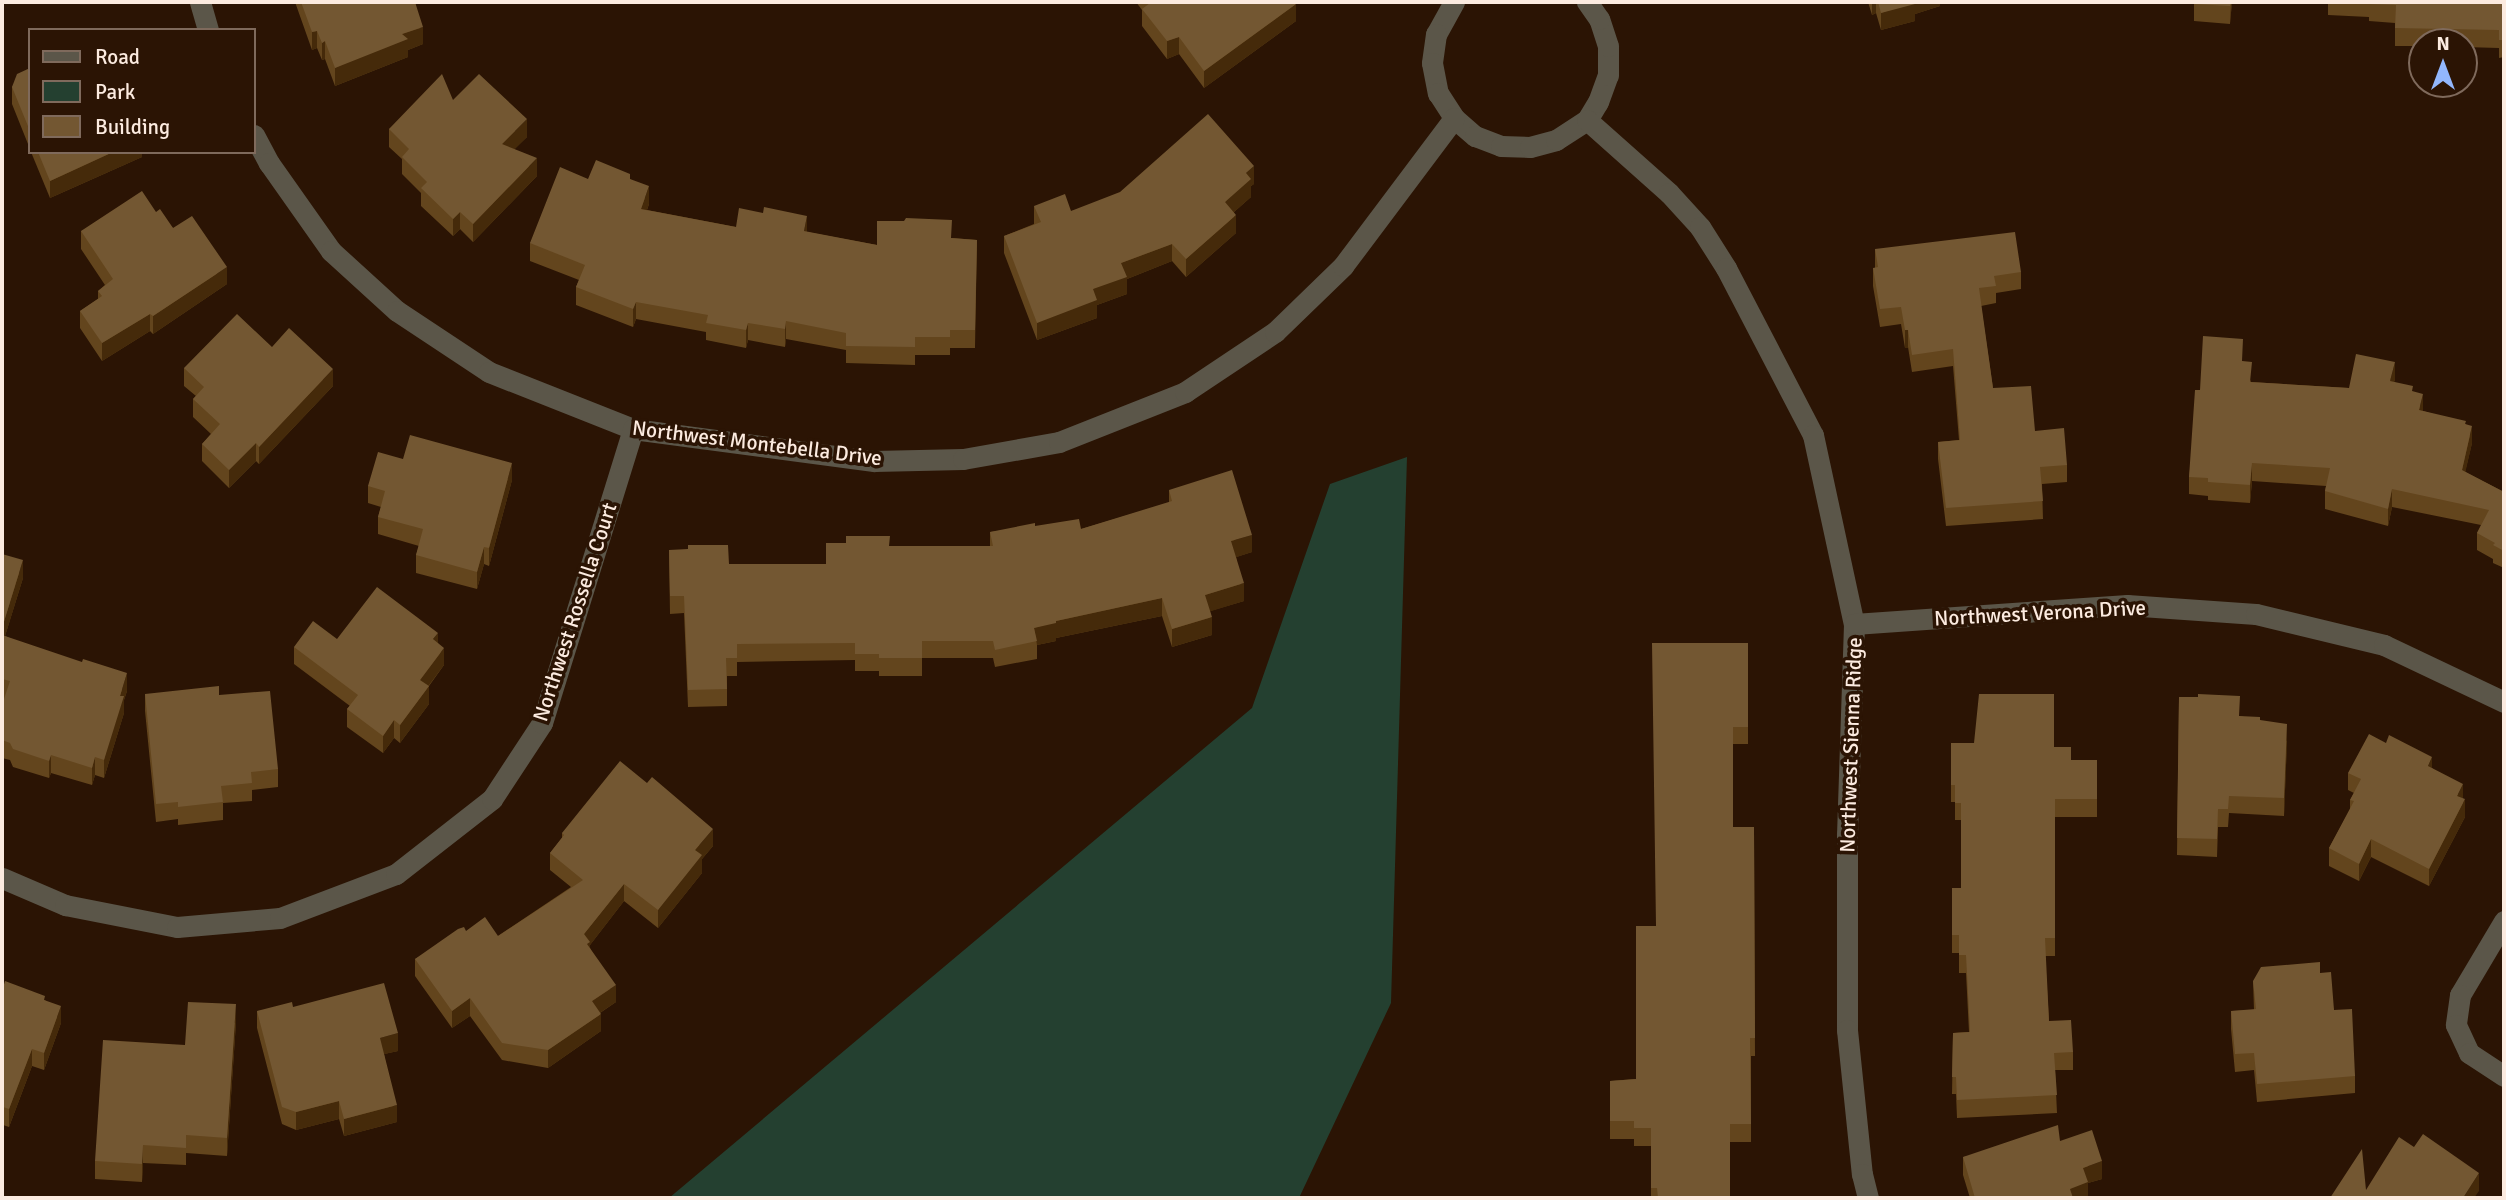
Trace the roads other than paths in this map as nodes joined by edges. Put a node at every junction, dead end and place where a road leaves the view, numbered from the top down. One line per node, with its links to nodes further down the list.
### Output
1 (200, 2): 4 (street)
2 (1587, 2): 6 (street)
3 (1449, 4): 5 (street)
4 (207, 28)
5 (1454, 118): 6 (street); 8 (street, Northwest Montebella Drive)
6 (1587, 120): 9 (street, Northwest Sienna Ridge)
7 (256, 139): 8 (street, Northwest Montebella Drive)
8 (633, 429): 11 (street, Northwest Rossella Court)
9 (1854, 624): 10 (street, Northwest Verona Drive); 14 (street, Northwest Sienna Ridge)
10 (2504, 702)
11 (2, 878)
12 (2504, 921): 13 (street)
13 (2504, 1076)
14 (1868, 1198)

